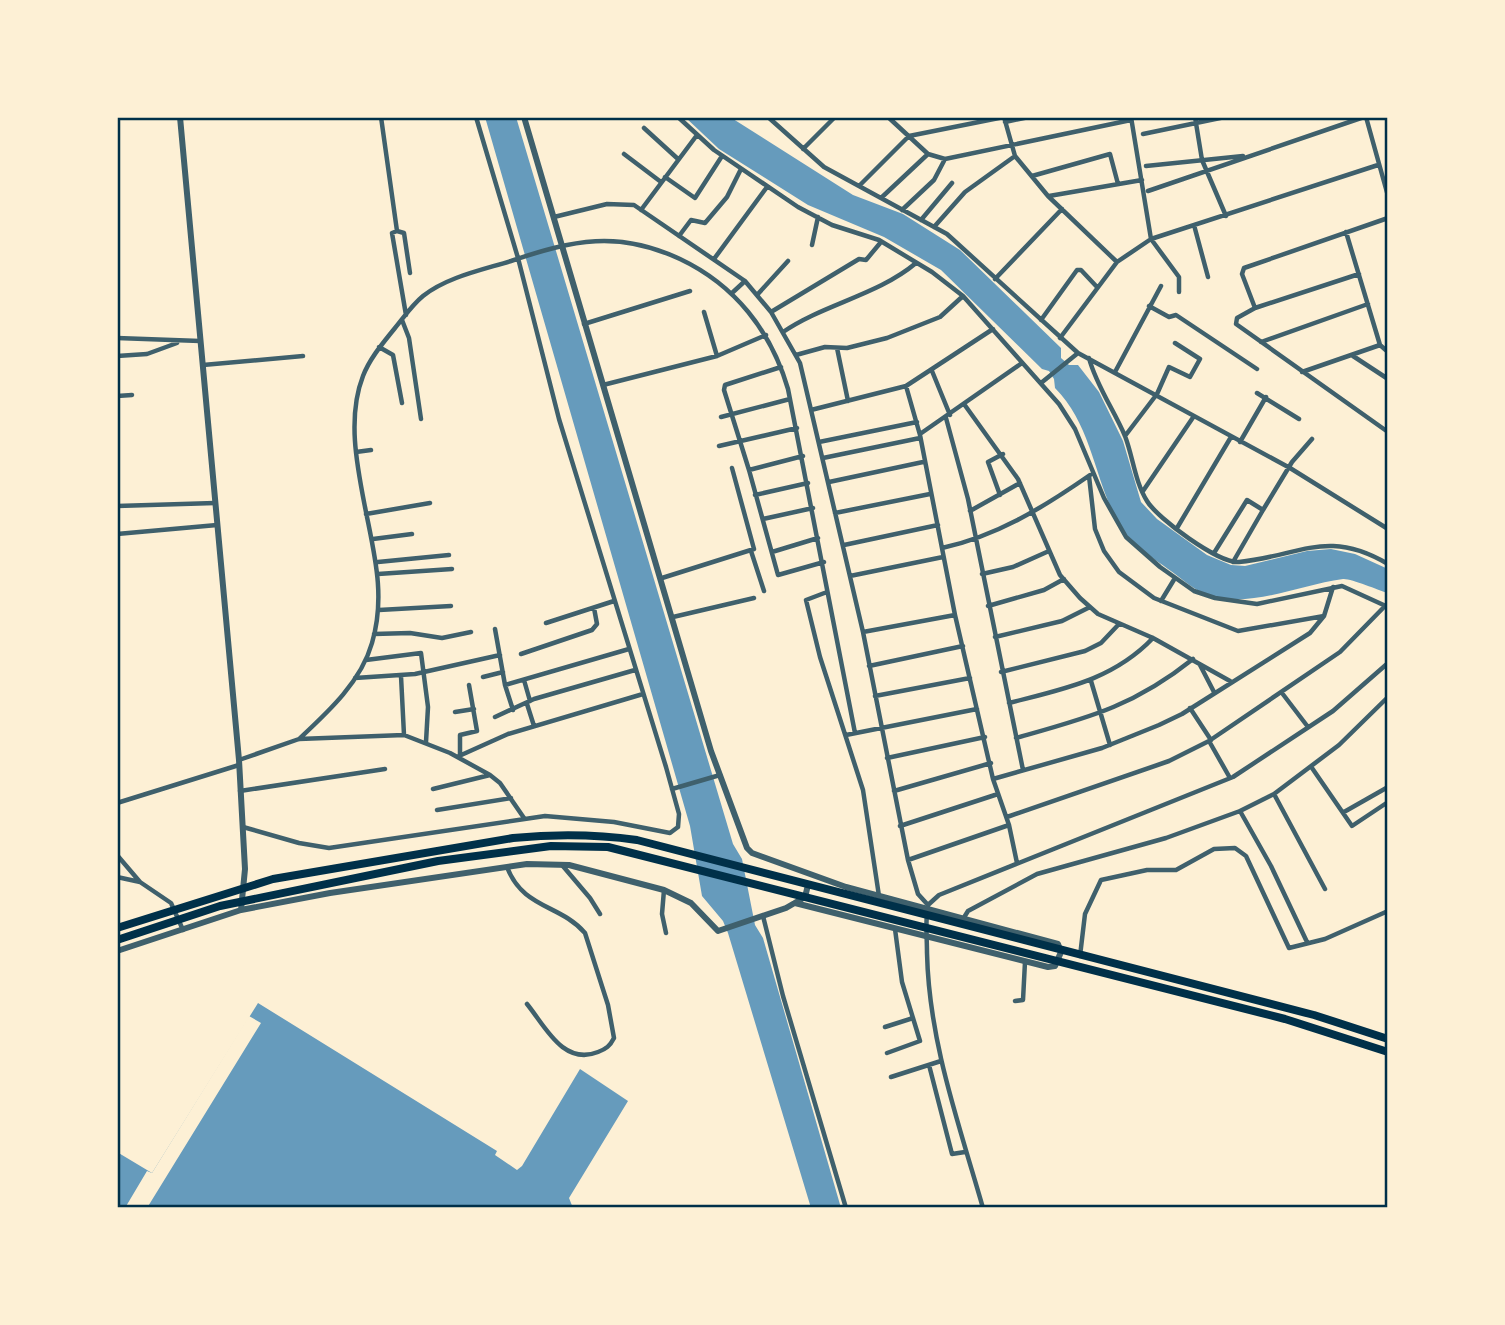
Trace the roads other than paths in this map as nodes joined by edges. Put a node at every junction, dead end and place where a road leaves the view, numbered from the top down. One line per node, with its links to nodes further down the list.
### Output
1 (180, 117): 92 (street)
2 (381, 117): 55 (street)
3 (475, 117): 62 (street)
4 (524, 117): 49 (street)
5 (678, 117): 18 (street)
6 (768, 117): 21 (street)
7 (835, 117): 21 (street)
8 (888, 117): 19 (street)
9 (1029, 117): 12 (street)
10 (1225, 117): 15 (street)
11 (1365, 117): 26 (street); 30 (street)
12 (1005, 119): 19 (street); 20 (street)
13 (1131, 119): 14 (street); 36 (street)
14 (1111, 120): 20 (street)
15 (1196, 120): 17 (street); 29 (street)
16 (644, 128): 27 (street)
17 (1143, 134)
18 (697, 135): 24 (street); 27 (street)
19 (909, 136): 22 (street); 39 (street)
20 (1012, 144): 25 (street); 28 (street)
21 (803, 149): 39 (street)
22 (928, 153): 28 (street); 44 (street)
23 (624, 154): 35 (street)
24 (722, 156): 32 (street); 35 (street)
25 (1015, 156): 34 (street); 54 (street)
26 (1251, 156): 29 (street); 33 (street)
27 (678, 159): 35 (street)
28 (945, 159): 47 (street)
29 (1202, 160): 31 (street); 33 (street)
30 (1378, 164): 42 (street); 48 (street)
31 (1146, 166)
32 (741, 169): 40 (street); 57 (street)
33 (1208, 170): 41 (street); 48 (street)
34 (1032, 176): 38 (street); 43 (street)
35 (663, 179): 46 (street)
36 (1142, 180): 38 (street); 58 (street)
37 (952, 183): 52 (street)
38 (1118, 184): 43 (street)
39 (859, 186): 44 (street)
40 (767, 187): 50 (street); 63 (street)
41 (1148, 191)
42 (1387, 193)
43 (1048, 196): 45 (street)
44 (881, 198): 47 (street)
45 (1062, 209): 65 (street); 70 (street)
46 (641, 210): 49 (street); 57 (street)
47 (902, 210): 52 (street)
48 (1226, 216): 53 (street)
49 (554, 217): 61 (street)
50 (818, 217): 59 (street); 60 (street)
51 (1388, 218): 56 (street)
52 (921, 220): 54 (street)
53 (1194, 225): 58 (street); 69 (street)
54 (934, 227): 70 (street)
55 (397, 231): 67 (street); 84 (street)
56 (1346, 232): 68 (street); 81 (street)
57 (679, 236): 63 (street)
58 (1151, 239): 65 (street); 75 (street)
59 (881, 242): 66 (street); 83 (street)
60 (812, 245)
61 (560, 246): 62 (street); 76 (street); 86 (street)
62 (518, 258): 84 (street); 205 (street)
63 (714, 259): 71 (street)
64 (788, 261): 77 (street)
65 (1117, 262): 73 (street)
66 (916, 263): 78 (street); 88 (street)
67 (410, 273)
68 (1359, 274): 79 (street); 81 (street)
69 (1208, 277)
70 (995, 279): 85 (street)
71 (745, 281): 76 (street); 77 (street)
72 (1161, 286): 80 (street)
73 (1097, 287): 85 (street); 91 (street)
74 (690, 291): 86 (street)
75 (1179, 292)
76 (732, 293): 89 (street)
77 (757, 295): 83 (street)
78 (963, 296): 87 (street); 98 (street)
79 (1368, 304): 95 (street); 96 (street)
80 (1149, 306): 110 (street); 112 (street)
81 (1255, 308): 95 (street)
82 (704, 312): 104 (street)
83 (771, 312): 88 (street)
84 (404, 317): 97 (street); 132 (street)
85 (1041, 320): 91 (street)
86 (584, 324): 116 (street)
87 (993, 328): 107 (street); 111 (street)
88 (783, 332): 101 (street)
89 (766, 335): 104 (street); 109 (street)
90 (117, 338): 93 (street)
91 (1060, 338): 100 (street)
92 (200, 341): 93 (street); 108 (street)
93 (177, 342): 102 (street)
94 (1175, 342): 119 (street)
95 (1261, 342): 113 (street)
96 (1380, 345): 99 (street); 105 (street)
97 (379, 347): 125 (street); 146 (street)
98 (836, 348): 101 (street); 124 (street)
99 (1388, 352)
100 (1078, 353): 106 (street); 115 (street)
101 (796, 355): 127 (street)
102 (117, 356)
103 (303, 356): 108 (street)
104 (717, 356): 116 (street)
105 (1353, 356): 113 (street); 114 (street)
106 (1089, 358): 112 (street); 138 (street)
107 (1022, 363): 115 (street); 126 (street)
108 (203, 365): 163 (street)
109 (780, 367): 123 (street); 128 (street)
110 (1257, 369)
111 (932, 371): 117 (street); 131 (street)
112 (1115, 372): 119 (street)
113 (1302, 372): 136 (street)
114 (1388, 379)
115 (1041, 383): 154 (street)
116 (602, 385): 198 (street)
117 (906, 386): 124 (street); 134 (street)
118 (1257, 393): 122 (street)
119 (1157, 394): 129 (street); 138 (street)
120 (132, 395): 121 (street)
121 (117, 396)
122 (1266, 397): 133 (street); 143 (street)
123 (790, 399): 128 (street); 135 (street)
124 (848, 401): 127 (street)
125 (402, 403)
126 (964, 404): 131 (street); 147 (street)
127 (811, 410): 142 (street)
128 (732, 415): 130 (street); 141 (street)
129 (1194, 416): 139 (street); 159 (street)
130 (721, 417)
131 (948, 417): 137 (street); 168 (street)
132 (421, 419)
133 (1299, 419)
134 (917, 422): 137 (street); 142 (street)
135 (797, 428): 141 (street); 148 (street)
136 (1388, 432)
137 (920, 436): 149 (street); 150 (street)
138 (1125, 436): 159 (street)
139 (1231, 436): 143 (street); 175 (street)
140 (1312, 439): 152 (street)
141 (738, 442): 144 (street); 153 (street)
142 (819, 442): 149 (street)
143 (1240, 442): 152 (street)
144 (719, 446)
145 (371, 450): 146 (street)
146 (356, 452): 171 (street)
147 (1003, 454): 158 (street); 162 (street)
148 (803, 456): 153 (street); 157 (street)
149 (823, 458): 156 (street)
150 (923, 462): 156 (street); 161 (street)
151 (732, 468): 184 (street)
152 (1290, 468): 167 (street); 176 (street)
153 (749, 470): 160 (street)
154 (1095, 471): 155 (street); 199 (street)
155 (1089, 475): 170 (street); 206 (street)
156 (829, 482): 169 (street)
157 (808, 483): 160 (street); 166 (street)
158 (1020, 483): 162 (street); 170 (street)
159 (1142, 491): 175 (street)
160 (755, 495): 172 (street)
161 (930, 495): 169 (street); 174 (street)
162 (1000, 495): 168 (street)
163 (215, 503): 165 (street); 173 (street)
164 (430, 503): 171 (street)
165 (117, 506)
166 (813, 508): 172 (street); 179 (street)
167 (1263, 510): 187 (street); 192 (street)
168 (970, 511): 181 (street)
169 (835, 513): 182 (street)
170 (1032, 513): 181 (street); 185 (street)
171 (366, 514): 180 (street)
172 (762, 519): 186 (street)
173 (217, 525): 177 (street); 274 (street)
174 (937, 525): 182 (street); 183 (street)
175 (1177, 528): 187 (street)
176 (1388, 529)
177 (117, 534)
178 (412, 534): 180 (street)
179 (818, 538): 186 (street); 191 (street)
180 (373, 539): 190 (street)
181 (974, 541): 183 (street); 196 (street)
182 (844, 545): 197 (street)
183 (942, 548): 189 (street)
184 (751, 551): 198 (street); 202 (street)
185 (1049, 551): 196 (street); 200 (street)
186 (772, 552): 191 (street)
187 (1214, 553): 192 (street)
188 (449, 555): 190 (street)
189 (943, 557): 197 (street); 213 (street)
190 (378, 562): 195 (street)
191 (824, 562): 203 (street)
192 (1233, 562): 193 (street)
193 (1388, 564)
194 (453, 569): 195 (street)
195 (378, 574): 212 (street)
196 (982, 574): 208 (street)
197 (850, 576): 220 (street)
198 (662, 578): 215 (street)
199 (1175, 578): 201 (street); 206 (street)
200 (1064, 579): 208 (street); 209 (street)
201 (1333, 586): 210 (street); 214 (street)
202 (764, 591)
203 (827, 592): 263 (street); 265 (street)
204 (754, 598): 215 (street)
205 (614, 601): 211 (street); 225 (street)
206 (1160, 601): 214 (street)
207 (451, 606): 212 (street)
208 (988, 606): 222 (street)
209 (1090, 607): 217 (street); 222 (street)
210 (1386, 607): 247 (street)
211 (594, 608): 216 (street); 226 (street)
212 (379, 610): 221 (street)
213 (956, 615): 220 (street); 224 (street)
214 (1324, 616): 243 (street)
215 (673, 618): 280 (street)
216 (546, 623)
217 (1119, 624): 223 (street); 234 (street)
218 (495, 629): 227 (street)
219 (471, 632): 221 (street)
220 (863, 632): 232 (street)
221 (374, 634): 229 (street)
222 (995, 637): 234 (street)
223 (1153, 638): 228 (street); 242 (street)
224 (963, 646): 232 (street); 240 (street)
225 (629, 649): 233 (street); 241 (street)
226 (521, 654)
227 (500, 655): 235 (street); 236 (street)
228 (1193, 659): 231 (street); 258 (street)
229 (365, 660): 235 (street); 239 (street)
230 (1388, 663): 261 (street)
231 (1200, 664): 243 (street); 246 (street)
232 (870, 666): 249 (street)
233 (635, 670): 248 (street); 251 (street)
234 (1001, 672): 252 (street)
235 (423, 673): 237 (street); 270 (street)
236 (503, 673): 238 (street); 245 (street)
237 (401, 676): 239 (street); 264 (street)
238 (483, 677)
239 (355, 678): 268 (street)
240 (970, 678): 249 (street); 256 (street)
241 (524, 680): 245 (street); 251 (street)
242 (1090, 681): 252 (street); 258 (street)
243 (1230, 681): 246 (street)
244 (469, 685): 254 (street)
245 (505, 685): 255 (street)
246 (1214, 692): 253 (street)
247 (1282, 693): 261 (street); 269 (street)
248 (643, 694): 260 (street); 285 (street)
249 (875, 696): 262 (street)
250 (1388, 697): 276 (street)
251 (528, 702): 255 (street); 260 (street)
252 (1009, 703): 267 (street)
253 (1190, 708): 269 (street); 271 (street)
254 (474, 709): 257 (street); 272 (street)
255 (513, 709): 259 (street)
256 (977, 709): 262 (street); 266 (street)
257 (455, 712)
258 (1101, 714): 267 (street); 271 (street)
259 (495, 716)
260 (534, 726): 272 (street)
261 (1308, 727): 281 (street)
262 (882, 728): 263 (street); 273 (street)
263 (855, 733): 265 (street)
264 (404, 735): 268 (street); 270 (street)
265 (846, 735): 312 (street)
266 (985, 737): 273 (street); 275 (street)
267 (1016, 738): 278 (street)
268 (299, 739): 274 (street)
269 (1210, 741): 281 (street); 296 (street)
270 (426, 742): 272 (street)
271 (1110, 745): 278 (street)
272 (459, 756): 279 (street)
273 (887, 758): 287 (street)
274 (239, 762): 286 (street); 292 (street)
275 (991, 763): 282 (street); 287 (street)
276 (1312, 768): 289 (street); 295 (street)
277 (385, 769): 286 (street)
278 (1023, 770): 282 (street)
279 (491, 775): 284 (street); 290 (street)
280 (718, 776): 285 (street); 309 (street)
281 (1230, 778): 303 (street)
282 (993, 779): 288 (street)
283 (1388, 787): 295 (street)
284 (433, 789)
285 (672, 789): 297 (street)
286 (240, 791): 300 (street)
287 (894, 791): 299 (street)
288 (998, 794): 296 (street); 299 (street)
289 (1274, 794): 294 (street); 310 (street)
290 (511, 798): 293 (street); 297 (street)
291 (1388, 802): 295 (street)
292 (117, 803)
293 (437, 810)
294 (1240, 811): 320 (street); 327 (street)
295 (1344, 812)
296 (1007, 817): 298 (street)
297 (524, 818): 300 (street)
298 (1009, 825): 302 (street); 303 (street)
299 (900, 826): 302 (street)
300 (243, 827): 315 (street)
301 (117, 855): 307 (street)
302 (908, 860): 316 (street)
303 (1017, 863): 316 (street)
304 (561, 864): 305 (street); 311 (street); 318 (street)
305 (507, 867): 315 (street); 334 (street)
306 (117, 877): 307 (street)
307 (140, 882): 323 (street)
308 (808, 885): 309 (highway); 313 (street); 321 (highway)
309 (832, 886): 312 (street); 316 (highway)
310 (1325, 888)
311 (664, 890): 319 (street); 325 (street)
312 (880, 896): 316 (street)
313 (805, 897): 314 (street); 324 (highway); 326 (highway)
314 (795, 903): 319 (street); 322 (street)
315 (241, 911): 323 (street)
316 (927, 911): 320 (street); 324 (street); 329 (highway)
317 (1388, 911): 327 (street)
318 (600, 914)
319 (763, 916): 344 (street)
320 (963, 919): 329 (street)
321 (117, 928)
322 (895, 929): 324 (street); 335 (street)
323 (183, 930): 328 (street)
324 (926, 932): 331 (street); 332 (highway); 340 (street)
325 (666, 933)
326 (117, 940)
327 (1307, 942): 330 (street)
328 (117, 951)
329 (1061, 952): 330 (highway); 332 (street)
330 (1080, 957): 337 (highway)
331 (1025, 962): 332 (street); 333 (street)
332 (1059, 962): 338 (highway)
333 (1015, 1002)
334 (527, 1004)
335 (913, 1018): 336 (street); 339 (street)
336 (885, 1027)
337 (1388, 1039)
338 (1388, 1052)
339 (887, 1053)
340 (941, 1061): 341 (street); 343 (street)
341 (929, 1065): 342 (street); 343 (street)
342 (891, 1077)
343 (965, 1152): 345 (street)
344 (846, 1208)
345 (983, 1208)

